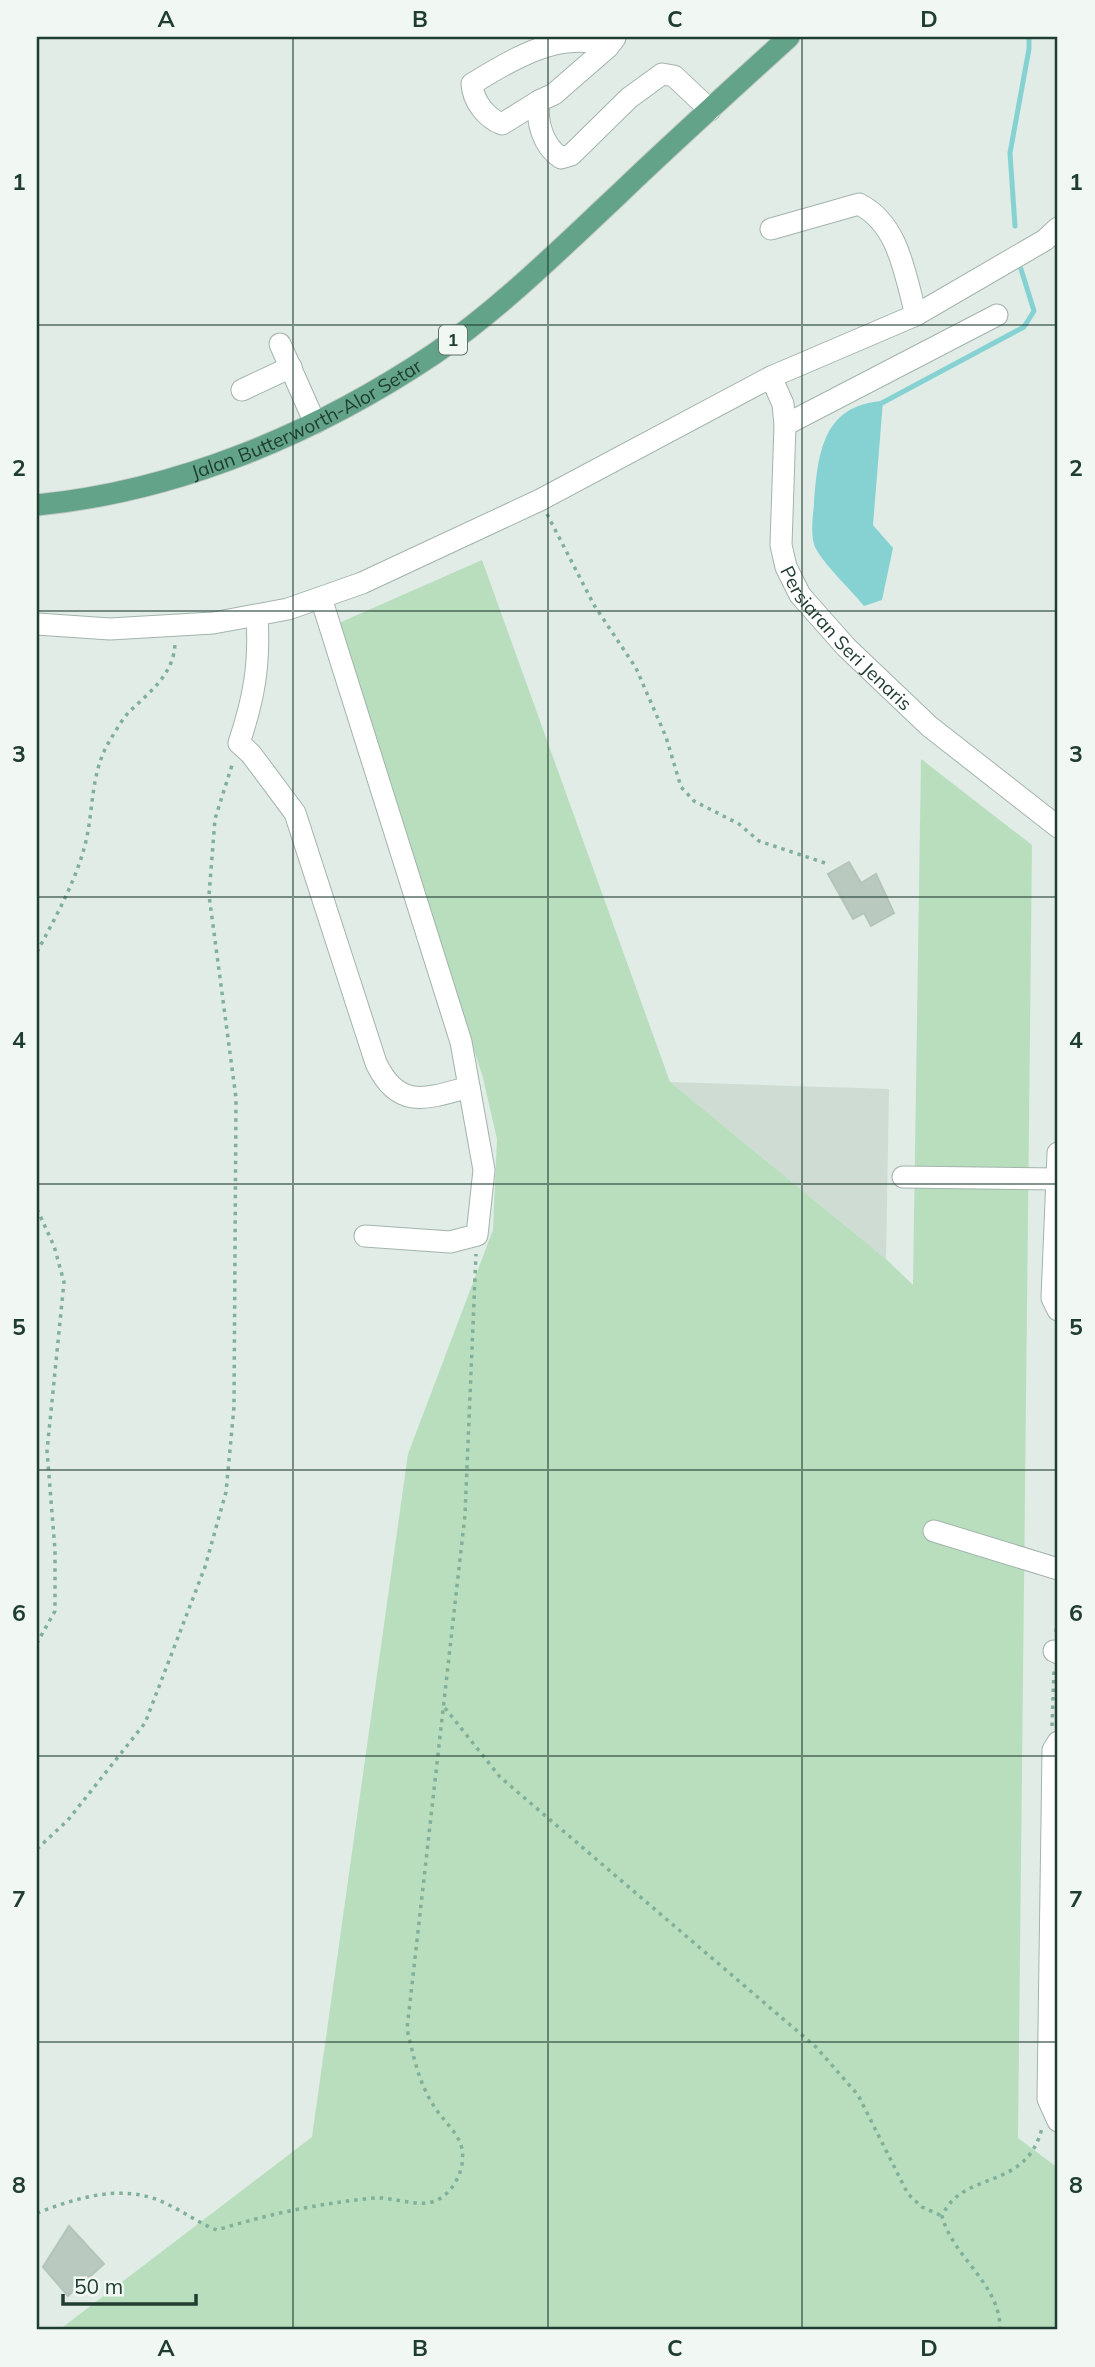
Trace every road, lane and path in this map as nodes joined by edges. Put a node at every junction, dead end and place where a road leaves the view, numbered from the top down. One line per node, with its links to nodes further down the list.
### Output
1 (786, 38): 4 (main road, Jalan Butterworth-Alor Setar / 1)
2 (612, 42): 3 (street); 3 (street)
3 (539, 101): 4 (street)
4 (710, 110): 13 (main road, Jalan Butterworth-Alor Setar / 1)
5 (1058, 228): 7 (street)
6 (771, 229): 7 (street)
7 (916, 315): 11 (street)
8 (997, 315): 14 (street)
9 (280, 344): 10 (street)
10 (291, 367): 12 (street); 13 (street)
11 (771, 377): 14 (street, Persiaran Seri Jenaris); 15 (street)
12 (243, 390)
13 (315, 424): 16 (main road, Jalan Butterworth-Alor Setar / 1)
14 (785, 425): 22 (street, Persiaran Seri Jenaris)
15 (540, 500): 17 (street); 23 (path)
16 (37, 505)
17 (321, 598): 18 (street); 25 (street)
18 (257, 617): 20 (street); 21 (street)
19 (37, 624): 20 (street)
20 (174, 626): 24 (path)
21 (239, 743): 25 (street); 41 (path)
22 (1056, 821)
23 (825, 863)
24 (37, 952)
25 (469, 1087): 30 (street)
26 (1058, 1153): 28 (street)
27 (903, 1177): 28 (street)
28 (1058, 1179): 32 (street)
29 (37, 1209): 37 (path)
30 (477, 1235): 31 (street); 39 (path)
31 (365, 1236)
32 (1056, 1240): 33 (street)
33 (1058, 1310)
34 (934, 1531): 35 (street)
35 (1058, 1569)
36 (1058, 1607): 38 (path)
37 (37, 1643)
38 (1056, 1652): 40 (path)
39 (445, 1708): 48 (path); 49 (path)
40 (1056, 1745): 42 (street)
41 (37, 1849)
42 (1055, 1884): 43 (street)
43 (1054, 1930): 44 (street)
44 (1054, 1976): 45 (street)
45 (1053, 2054): 46 (street)
46 (1048, 2099): 47 (street); 49 (path)
47 (1058, 2121)
48 (37, 2213)
49 (942, 2216): 50 (path)
50 (1000, 2330)

